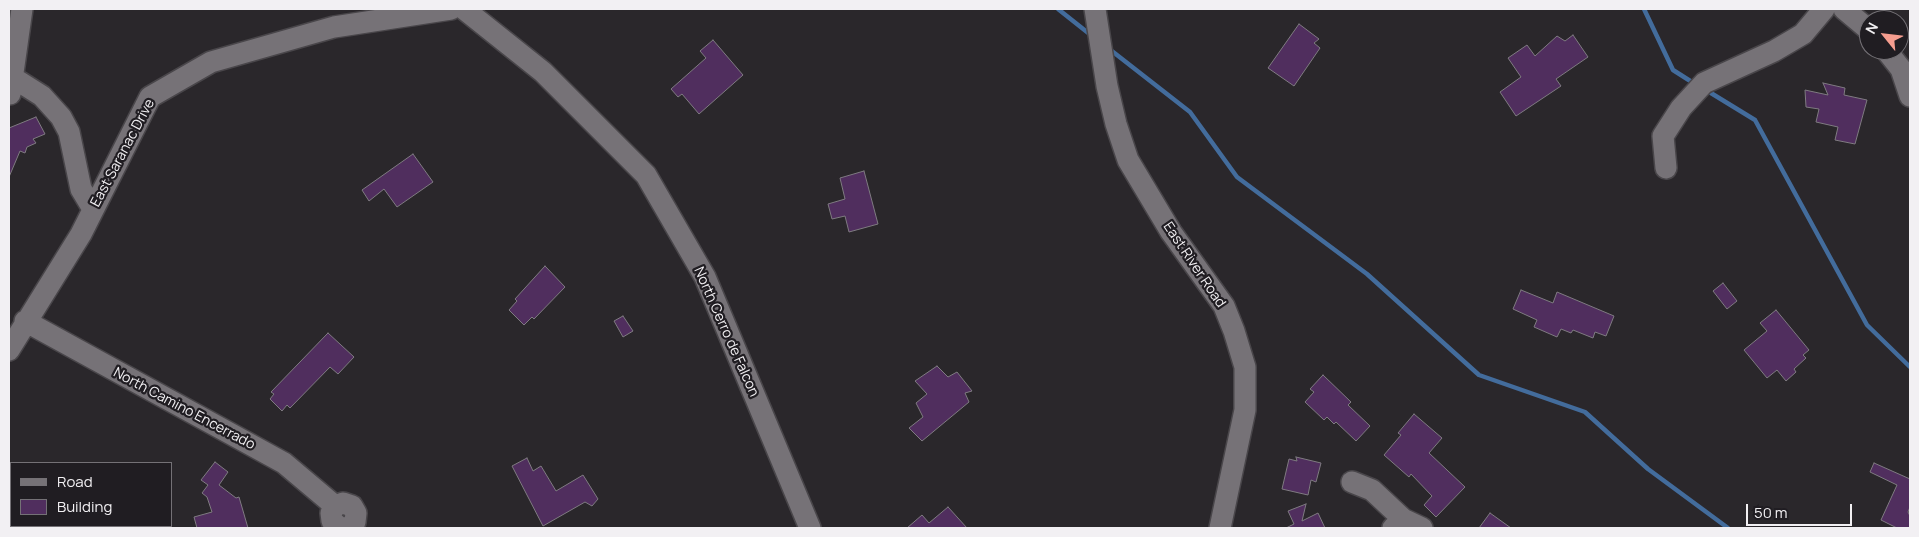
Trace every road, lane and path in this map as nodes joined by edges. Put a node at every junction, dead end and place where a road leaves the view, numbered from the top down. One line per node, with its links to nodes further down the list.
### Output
1 (22, 9): 11 (street)
2 (451, 9): 11 (street, East Saranac Drive)
3 (464, 9): 19 (street, North Cerro de Falcon)
4 (1095, 9): 20 (street, East River Road)
5 (1824, 9): 10 (street)
6 (1844, 9): 7 (street)
7 (1859, 22)
8 (1893, 60): 9 (street)
9 (1910, 96)
10 (1666, 168)
11 (93, 209): 12 (street, East Saranac Drive)
12 (25, 321): 13 (street, East Saranac Drive); 15 (street, North Camino Encerrado)
13 (9, 350)
14 (1352, 482): 16 (street)
15 (335, 506): 17 (street); 18 (street, North Camino Encerrado)
16 (1406, 525)
17 (340, 528)
18 (348, 528)
19 (810, 528)
20 (1220, 528)

